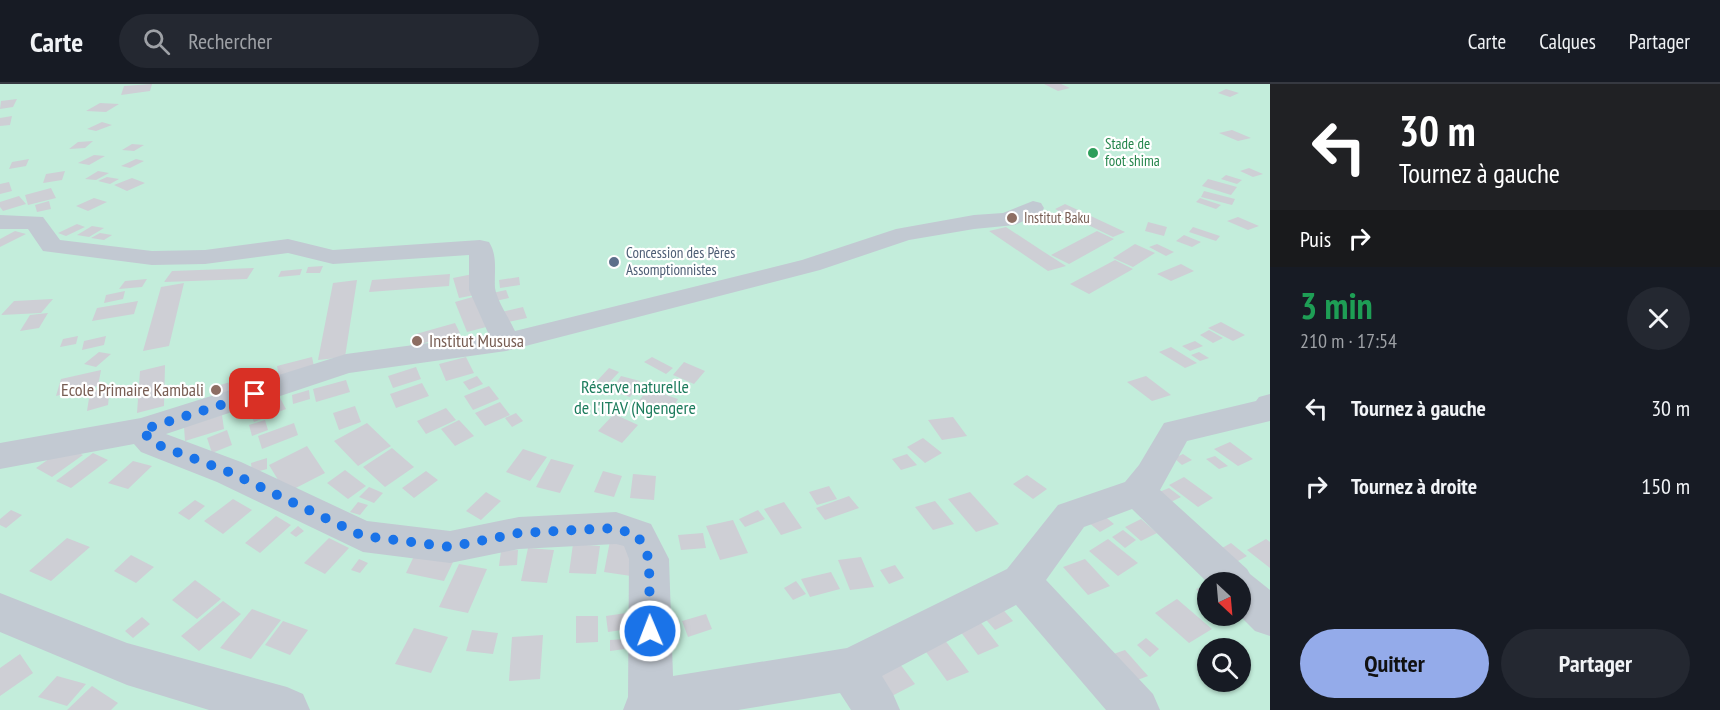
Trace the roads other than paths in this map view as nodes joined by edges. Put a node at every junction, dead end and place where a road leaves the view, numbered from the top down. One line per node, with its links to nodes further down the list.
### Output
1 (1033, 208): 3 (street)
2 (0, 222): 3 (street)
3 (506, 342): 5 (street)
4 (1270, 405): 7 (street)
5 (142, 430): 6 (street); 14 (street)
6 (0, 456)
7 (1138, 492): 8 (street); 9 (street)
8 (1222, 572)
9 (1021, 582): 13 (street); 17 (street)
10 (1251, 599): 12 (street)
11 (0, 612): 15 (street)
12 (1270, 617)
13 (851, 669): 14 (street); 16 (street)
14 (648, 706)
15 (279, 709)
16 (878, 710)
17 (1137, 710)

